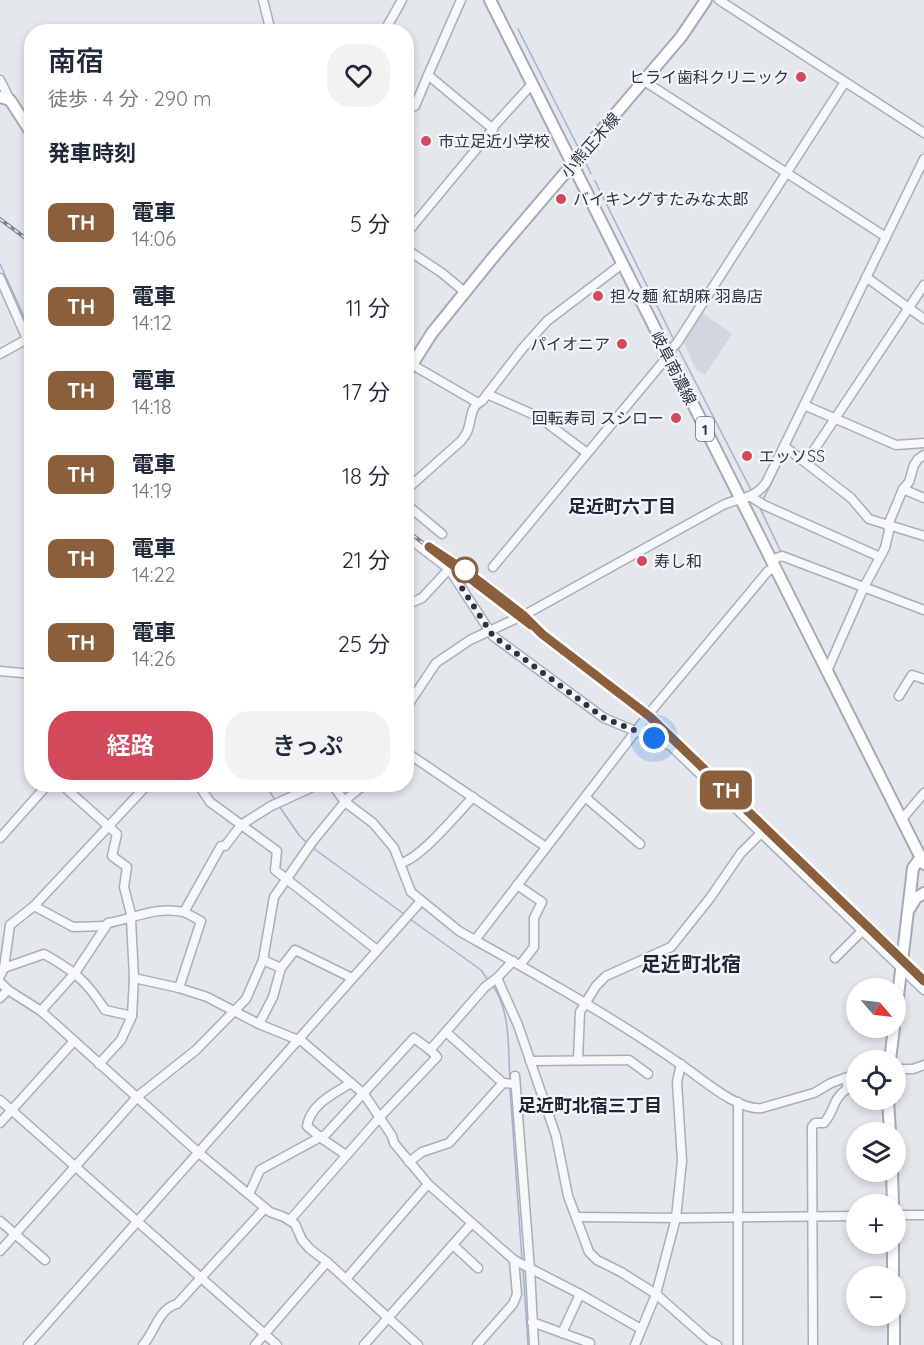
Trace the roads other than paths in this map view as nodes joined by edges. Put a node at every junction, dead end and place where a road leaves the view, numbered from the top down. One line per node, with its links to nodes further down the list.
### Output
1 (263, 0): 7 (street)
2 (402, 0): 8 (street)
3 (461, 0): 9 (street)
4 (490, 0): 13 (main road, 岐阜南濃線 / 1)
5 (706, 0): 11 (main road, 小熊正木線)
6 (718, 0): 12 (street)
7 (269, 24)
8 (388, 24)
9 (428, 75): 15 (street); 17 (street)
10 (0, 80): 14 (street)
11 (644, 81): 20 (main road, 小熊正木線); 21 (street)
12 (845, 82): 18 (street); 21 (street)
13 (532, 84): 17 (street); 20 (main road, 岐阜南濃線 / 1)
14 (5, 98): 16 (main road)
15 (414, 105)
16 (24, 116)
17 (494, 129): 22 (street)
18 (924, 133)
19 (924, 159): 23 (street)
20 (573, 166): 25 (main road, 岐阜南濃線 / 1); 29 (main road, 小熊正木線)
21 (786, 173): 23 (street); 35 (street)
22 (414, 224)
23 (886, 237): 26 (street)
24 (414, 254): 29 (street)
25 (622, 264): 35 (main road, 岐阜南濃線 / 1); 38 (street)
26 (866, 277): 30 (street); 40 (street)
27 (0, 278): 32 (street)
28 (924, 285): 30 (street)
29 (465, 293): 36 (main road, 小熊正木線)
30 (909, 308): 31 (street); 41 (street)
31 (924, 319)
32 (24, 332)
33 (24, 341): 34 (street)
34 (0, 354)
35 (667, 355): 44 (street); 49 (main road, 岐阜南濃線 / 1)
36 (414, 361)
37 (414, 371): 39 (street)
38 (487, 394): 39 (street); 44 (street)
39 (478, 403): 47 (street)
40 (804, 405): 41 (street); 43 (street)
41 (834, 419): 42 (street); 46 (street)
42 (924, 443)
43 (784, 446): 46 (street); 49 (street)
44 (587, 453): 58 (street)
45 (924, 455): 48 (street)
46 (806, 462): 52 (street)
47 (414, 483)
48 (903, 489): 50 (street); 52 (street)
49 (746, 498): 56 (street); 57 (main road, 岐阜南濃線 / 1); 63 (street)
50 (924, 498)
51 (414, 511): 53 (street)
52 (888, 525): 54 (street); 56 (street)
53 (442, 534)
54 (924, 536)
55 (414, 542): 59 (street)
56 (880, 557): 60 (street)
57 (772, 564): 60 (street); 65 (main road, 岐阜南濃線 / 1); 70 (street)
58 (492, 567)
59 (449, 569): 61 (street); 63 (street)
60 (864, 586): 62 (street); 65 (street)
61 (414, 603)
62 (924, 610)
63 (489, 630): 68 (street); 70 (street)
64 (0, 671): 66 (street)
65 (827, 671): 83 (main road, 岐阜南濃線 / 1)
66 (24, 673)
67 (924, 679): 69 (street)
68 (414, 696)
69 (899, 696)
70 (636, 731): 81 (street); 86 (street)
71 (414, 757): 80 (street)
72 (40, 792): 87 (street)
73 (70, 792): 85 (street)
74 (141, 792): 85 (street)
75 (203, 792): 84 (street)
76 (302, 792): 84 (street)
77 (338, 792): 82 (street)
78 (355, 792): 82 (street)
79 (924, 793): 83 (street)
80 (473, 797): 89 (street); 91 (street)
81 (585, 797): 88 (street); 89 (street)
82 (345, 802): 91 (street); 92 (street)
83 (903, 818): 90 (main road, 岐阜南濃線 / 1)
84 (241, 825): 92 (street); 98 (street)
85 (109, 827): 96 (street); 99 (street)
86 (762, 832): 101 (street); 120 (street)
87 (1, 833)
88 (640, 844)
89 (546, 847): 93 (street)
90 (922, 860): 97 (main road)
91 (401, 863): 95 (street)
92 (286, 880): 103 (street); 105 (street)
93 (517, 885): 102 (street); 106 (street)
94 (924, 894): 97 (main road)
95 (421, 901): 102 (street); 103 (street)
96 (34, 906): 100 (street); 109 (street)
97 (908, 911): 107 (main road)
98 (184, 912): 99 (street); 116 (street)
99 (132, 919): 100 (street); 111 (street)
100 (106, 926): 110 (street)
101 (863, 930): 104 (street); 107 (street)
102 (475, 939): 106 (street)
103 (377, 950): 112 (street)
104 (835, 957)
105 (263, 960): 108 (street); 122 (street)
106 (516, 963): 113 (street); 120 (street)
107 (901, 967): 114 (main road); 118 (street)
108 (281, 968): 112 (street); 124 (street)
109 (2, 972): 110 (street)
110 (75, 973): 121 (street); 123 (street)
111 (134, 978): 116 (street); 123 (street)
112 (352, 978): 126 (street)
113 (497, 978): 125 (street); 130 (street)
114 (900, 978)
115 (0, 982): 117 (street)
116 (179, 988): 122 (street)
117 (8, 990): 119 (street); 121 (street)
118 (924, 990)
119 (0, 999)
120 (584, 1004): 129 (street); 132 (street)
121 (40, 1011): 127 (street)
122 (234, 1011): 124 (street); 141 (street)
123 (132, 1016): 131 (street)
124 (259, 1024): 126 (street)
125 (446, 1032): 128 (street); 138 (street)
126 (298, 1040): 137 (street); 148 (street)
127 (74, 1041): 131 (street); 144 (street)
128 (430, 1050): 140 (street); 145 (street)
129 (578, 1060): 130 (street); 135 (street)
130 (530, 1061): 160 (street)
131 (99, 1064): 141 (street)
132 (681, 1064): 143 (street); 161 (street)
133 (924, 1065): 134 (street)
134 (906, 1069)
135 (648, 1074)
136 (846, 1078): 143 (street)
137 (351, 1083): 140 (street); 147 (street)
138 (503, 1083): 150 (street); 173 (street)
139 (846, 1090): 158 (street)
140 (364, 1094): 145 (street); 147 (street)
141 (138, 1096): 148 (street); 151 (street)
142 (0, 1100): 144 (street)
143 (738, 1102): 157 (street)
144 (11, 1110): 146 (street); 151 (street)
145 (380, 1117): 149 (street); 150 (street)
146 (0, 1123)
147 (321, 1138): 149 (street); 153 (street)
148 (199, 1153): 153 (street); 164 (street)
149 (346, 1155): 162 (street)
150 (409, 1162): 152 (street)
151 (75, 1166): 164 (street); 166 (street)
152 (429, 1184): 165 (street); 175 (street)
153 (249, 1194): 154 (street)
154 (265, 1208): 162 (street); 174 (street)
155 (906, 1215): 156 (street)
156 (924, 1215)
157 (738, 1216): 158 (street); 161 (street); 195 (street)
158 (812, 1216): 159 (street); 196 (street)
159 (846, 1216)
160 (576, 1217): 161 (street); 177 (street)
161 (676, 1218): 177 (street)
162 (290, 1220): 171 (street)
163 (0, 1221): 166 (street)
164 (138, 1221): 174 (street); 185 (street)
165 (472, 1223): 167 (street); 170 (street)
166 (15, 1234): 168 (street); 169 (street)
167 (453, 1245): 172 (street); 178 (street)
168 (0, 1251)
169 (45, 1260)
170 (514, 1260): 173 (street); 191 (street)
171 (327, 1262): 175 (street); 183 (street)
172 (478, 1269)
173 (530, 1269): 176 (street); 179 (street)
174 (201, 1278): 183 (street); 186 (street)
175 (346, 1279): 178 (street)
176 (580, 1294): 181 (street); 182 (street)
177 (656, 1294): 181 (street); 194 (street)
178 (388, 1318): 189 (street); 190 (street)
179 (532, 1322): 182 (street); 192 (street)
180 (894, 1326): 197 (main road)
181 (641, 1329): 193 (street)
182 (562, 1333): 184 (street)
183 (265, 1334): 187 (street); 188 (street)
184 (590, 1343)
185 (28, 1345)
186 (143, 1345)
187 (255, 1345)
188 (277, 1345)
189 (364, 1345)
190 (418, 1345)
191 (477, 1345)
192 (534, 1345)
193 (635, 1345)
194 (717, 1345)
195 (738, 1345)
196 (813, 1345)
197 (894, 1345)

